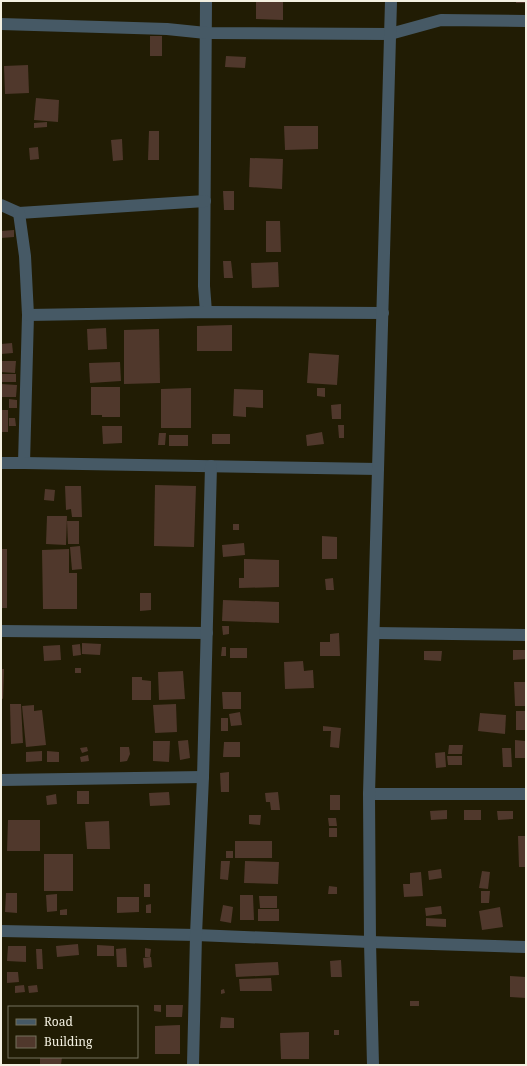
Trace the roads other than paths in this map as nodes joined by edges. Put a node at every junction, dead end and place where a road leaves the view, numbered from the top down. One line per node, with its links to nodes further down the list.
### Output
1 (206, 1): 5 (street)
2 (391, 1): 6 (street)
3 (526, 21): 6 (street)
4 (1, 24): 5 (street)
5 (206, 33): 6 (street); 7 (street)
6 (390, 34): 11 (street)
7 (205, 201): 9 (street); 10 (street)
8 (1, 205): 9 (street)
9 (19, 213): 12 (street)
10 (206, 312): 11 (street); 12 (street)
11 (382, 313): 16 (street)
12 (28, 315): 14 (street)
13 (1, 463): 14 (street)
14 (24, 463): 15 (street)
15 (211, 466): 16 (street); 18 (street)
16 (378, 469): 19 (street)
17 (1, 632): 18 (street)
18 (207, 633): 21 (street)
19 (374, 633): 20 (street); 23 (street)
20 (526, 635)
21 (203, 777): 22 (street); 26 (street)
22 (1, 780)
23 (369, 794): 24 (street); 27 (street)
24 (526, 794)
25 (1, 931): 26 (street)
26 (196, 934): 27 (street); 29 (street)
27 (370, 942): 28 (street); 30 (street)
28 (526, 947)
29 (193, 1065)
30 (373, 1065)

